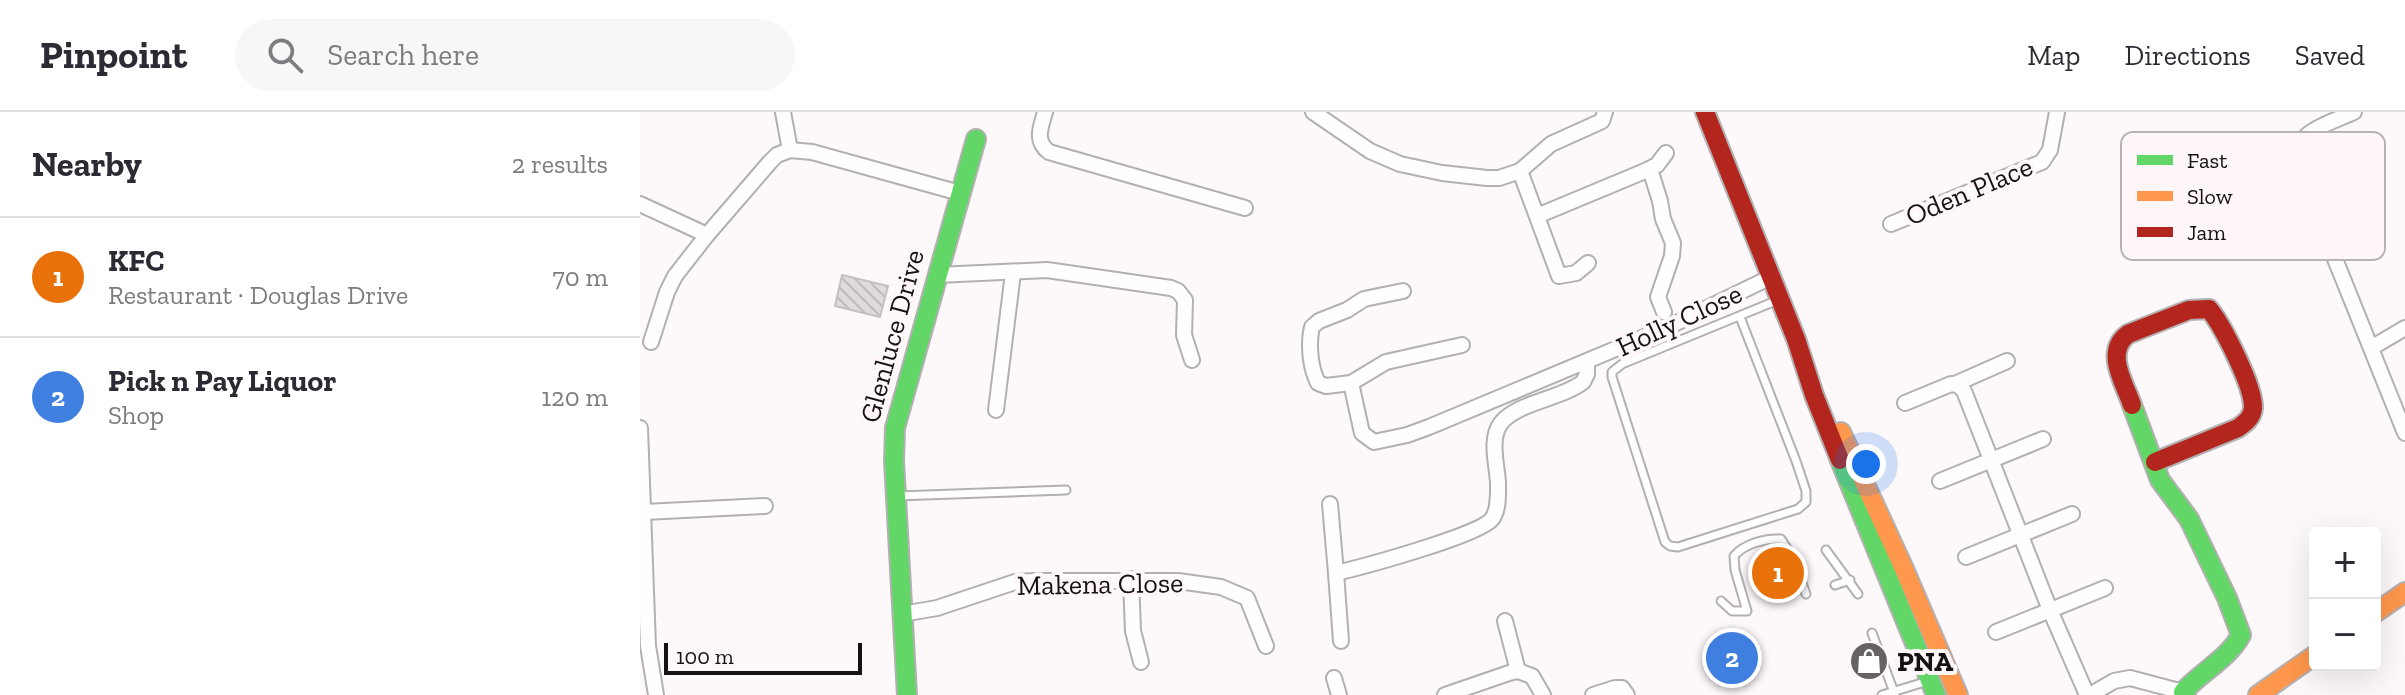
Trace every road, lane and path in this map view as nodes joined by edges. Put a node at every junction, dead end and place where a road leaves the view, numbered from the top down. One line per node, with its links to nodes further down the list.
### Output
1 (783, 112): 10 (street)
2 (1045, 112): 16 (street)
3 (1313, 112): 13 (street)
4 (1605, 112): 13 (street)
5 (1705, 112): 24 (street)
6 (2057, 112): 18 (street, Oden Place)
7 (2354, 112): 8 (street)
8 (2312, 132)
9 (976, 139): 14 (street, Glenluce Drive)
10 (790, 150): 14 (street); 19 (street)
11 (1666, 153): 12 (street)
12 (1650, 169): 17 (street); 27 (street)
13 (1520, 171): 17 (street)
14 (960, 193): 23 (street, Glenluce Drive)
15 (640, 204): 19 (street)
16 (1245, 208)
17 (1537, 216): 21 (street)
18 (1891, 224)
19 (707, 235): 31 (street)
20 (2336, 260): 33 (street)
21 (1588, 263)
22 (1013, 273): 23 (street); 34 (street); 40 (street)
23 (937, 275): 48 (street, Glenluce Drive)
24 (1771, 277): 26 (street); 35 (street, Holly Close)
25 (1403, 291): 37 (street)
26 (1780, 299): 28 (lane); 30 (street)
27 (1664, 312)
28 (1740, 317): 28 (lane)
29 (2405, 328): 33 (street)
30 (1796, 339): 76 (street); 78 (street)
31 (651, 342)
32 (1462, 345): 37 (street)
33 (2371, 348): 42 (street)
34 (1192, 360)
35 (1587, 361): 37 (street, Holly Close); 56 (street)
36 (2007, 361): 38 (street)
37 (1351, 383)
38 (1955, 384): 39 (street); 44 (street)
39 (1905, 403)
40 (996, 410)
41 (640, 428): 51 (street)
42 (2405, 433)
43 (2043, 439): 44 (street)
44 (1992, 461): 46 (street); 53 (street)
45 (2155, 462): 45 (street); 80 (street)
46 (1940, 481)
47 (1066, 490): 48 (lane)
48 (895, 496): 67 (street, Glenluce Drive)
49 (1330, 504): 56 (street)
50 (765, 506): 51 (street)
51 (644, 512): 81 (street)
52 (2072, 514): 53 (street)
53 (2020, 534): 55 (street); 66 (street)
54 (1826, 550): 58 (lane)
55 (1966, 557)
56 (1336, 573): 71 (street)
57 (1131, 579): 67 (street, Makena Close); 72 (street, Makena Close); 74 (street)
58 (1850, 580): 59 (lane); 63 (lane)
59 (1835, 585)
60 (2105, 588): 66 (street)
61 (2405, 592): 65 (street)
62 (1806, 594): 64 (lane)
63 (1858, 594)
64 (1721, 601)
65 (2381, 609)
66 (2050, 610): 69 (street); 90 (street)
67 (902, 614): 82 (street, Glenluce Drive)
68 (1505, 621): 75 (street)
69 (1996, 632)
70 (1872, 633): 79 (lane)
71 (1341, 641)
72 (1266, 646)
73 (2309, 659): 91 (street)
74 (1141, 662)
75 (1518, 671): 84 (street); 85 (street)
76 (1949, 674): 78 (lane); 89 (street)
77 (1334, 678): 83 (street)
78 (1933, 688): 79 (lane)
79 (1895, 693): 88 (lane)
80 (2184, 693): 90 (street)
81 (656, 695)
82 (907, 695)
83 (1339, 695)
84 (1445, 695)
85 (1543, 695)
86 (1593, 695): 87 (street)
87 (1627, 695)
88 (1882, 695)
89 (1958, 695)
90 (2088, 695)
91 (2258, 695)

